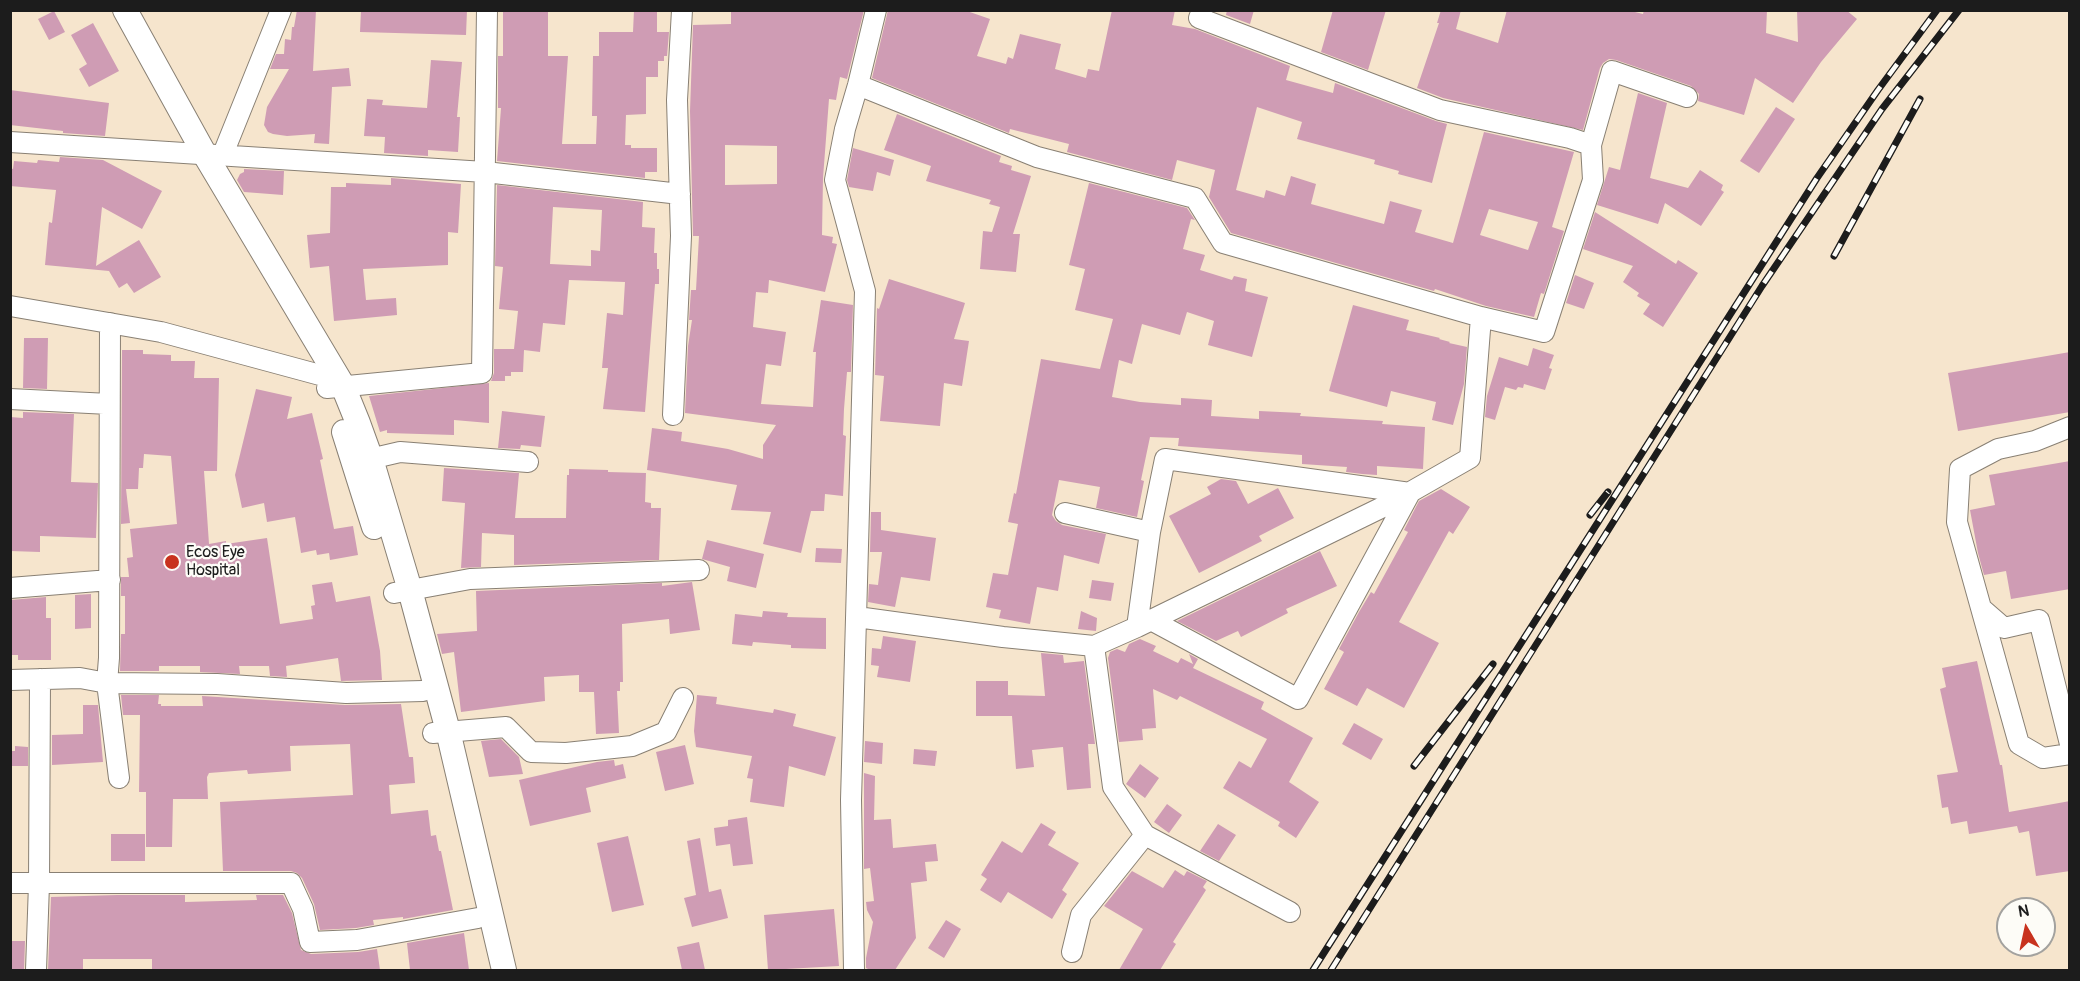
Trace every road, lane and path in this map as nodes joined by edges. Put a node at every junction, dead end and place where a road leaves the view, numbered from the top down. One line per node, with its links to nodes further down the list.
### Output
1 (112, 10): 12 (street)
2 (125, 10): 12 (street)
3 (281, 10): 12 (street)
4 (487, 10): 13 (street)
5 (682, 10): 14 (street)
6 (876, 10): 8 (street)
7 (1202, 10): 11 (street)
8 (858, 85): 16 (street); 33 (street)
9 (1687, 97): 11 (street)
10 (10, 142): 12 (street)
11 (1591, 145): 16 (street)
12 (206, 153): 13 (street); 18 (street)
13 (485, 172): 14 (street); 18 (street)
14 (680, 194): 21 (street)
15 (10, 306): 17 (street)
16 (1481, 317): 25 (street)
17 (110, 323): 18 (street); 20 (street)
18 (330, 383): 23 (street)
19 (10, 399): 20 (street)
20 (110, 404): 29 (street)
21 (673, 415)
22 (2070, 427): 32 (street)
23 (363, 461): 24 (street); 31 (street)
24 (528, 462)
25 (1410, 494): 27 (street); 34 (street); 34 (street)
26 (1065, 513): 27 (street)
27 (1150, 532): 34 (street)
28 (699, 570): 31 (street)
29 (110, 580): 30 (street); 38 (street)
30 (10, 588)
31 (402, 591): 39 (street); 41 (street)
32 (1981, 608): 42 (street); 43 (street)
33 (857, 617): 35 (street); 54 (street)
34 (1144, 623): 35 (street)
35 (1094, 646): 45 (street)
36 (40, 679): 37 (street); 38 (street); 47 (street)
37 (10, 680)
38 (107, 683): 39 (street); 44 (street)
39 (423, 691): 41 (street)
40 (683, 698): 41 (street)
41 (441, 732): 49 (street); 53 (street)
42 (2070, 744)
43 (2070, 754)
44 (119, 778)
45 (1145, 835): 48 (street); 50 (street)
46 (10, 883): 47 (street)
47 (39, 884): 49 (street); 51 (street)
48 (1290, 912)
49 (478, 918): 52 (street)
50 (1072, 952)
51 (36, 970)
52 (491, 970)
53 (504, 970)
54 (855, 970)

